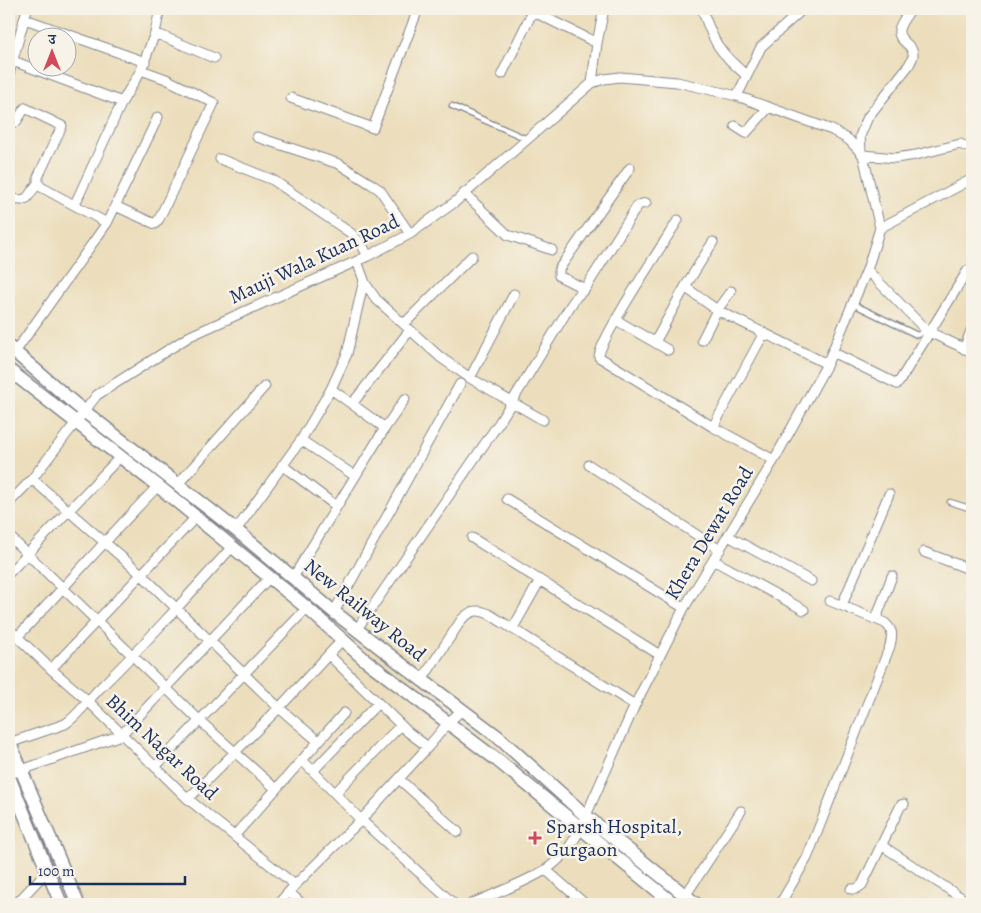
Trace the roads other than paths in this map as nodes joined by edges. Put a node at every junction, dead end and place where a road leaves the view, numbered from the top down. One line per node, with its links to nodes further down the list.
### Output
1 (27, 9): 9 (street)
2 (160, 9): 10 (street)
3 (418, 9): 20 (street)
4 (604, 9): 11 (street)
5 (702, 9): 17 (street)
6 (802, 9): 17 (street)
7 (911, 9): 30 (street)
8 (531, 10): 11 (street); 16 (street)
9 (25, 20): 13 (street); 14 (street)
10 (155, 33): 12 (street); 14 (street)
11 (597, 43): 18 (street)
12 (214, 58)
13 (13, 61): 15 (street); 21 (street)
14 (143, 66): 21 (street); 39 (street)
15 (9, 74)
16 (502, 74)
17 (746, 75): 19 (street)
18 (592, 83): 19 (street); 28 (street, Mauji Wala Kuan Road)
19 (737, 96): 23 (street)
20 (291, 98)
21 (122, 102): 38 (street)
22 (452, 106): 28 (lane)
23 (769, 107): 26 (street); 30 (street)
24 (158, 117): 39 (street)
25 (16, 122): 34 (street)
26 (735, 126)
27 (257, 137): 43 (street)
28 (527, 139): 35 (street, Mauji Wala Kuan Road)
29 (972, 149): 30 (street)
30 (862, 153): 42 (street)
31 (220, 159): 46 (street)
32 (630, 168): 53 (street)
33 (972, 179): 42 (street)
34 (38, 183): 36 (street); 38 (street)
35 (464, 193): 43 (street, Mauji Wala Kuan Road); 45 (street)
36 (9, 199)
37 (646, 203): 53 (street)
38 (74, 204): 41 (street)
39 (115, 206): 41 (street)
40 (678, 220): 58 (street)
41 (107, 223): 65 (street)
42 (880, 228): 49 (street, Khera Dewat Road)
43 (410, 234): 46 (street, Mauji Wala Kuan Road)
44 (713, 242): 52 (street)
45 (552, 250)
46 (368, 256): 48 (street, Mauji Wala Kuan Road)
47 (472, 256): 59 (street)
48 (357, 261): 51 (street); 80 (street, Mauji Wala Kuan Road)
49 (867, 270): 56 (street, Khera Dewat Road); 61 (street)
50 (968, 270): 61 (street)
51 (364, 280): 59 (street); 74 (street)
52 (685, 286): 57 (street); 64 (street)
53 (585, 289): 77 (street)
54 (731, 291): 57 (street)
55 (514, 294): 71 (street)
56 (853, 304): 61 (lane); 68 (street, Khera Dewat Road)
57 (717, 310): 62 (street); 63 (street)
58 (616, 320): 64 (street); 83 (street)
59 (407, 327): 71 (street); 79 (street)
60 (972, 328): 67 (street)
61 (928, 331): 67 (street); 68 (street)
62 (764, 333): 69 (street); 83 (street)
63 (702, 340)
64 (655, 342): 66 (street)
65 (12, 350): 75 (main road, New Railway Road)
66 (668, 350)
67 (968, 350)
68 (832, 352): 69 (street, Khera Dewat Road)
69 (827, 364): 87 (street, Khera Dewat Road)
70 (9, 370): 78 (main road, New Railway Road)
71 (470, 378): 77 (street)
72 (460, 384): 127 (street)
73 (264, 386): 92 (street)
74 (331, 390): 79 (street); 85 (street)
75 (60, 392): 78 (main road); 80 (main road, New Railway Road)
76 (405, 399): 84 (street)
77 (513, 402): 81 (street); 132 (street)
78 (51, 404): 82 (main road, New Railway Road)
79 (352, 404): 84 (street)
80 (85, 410): 82 (street, Mauji Wala Kuan Road); 92 (main road, New Railway Road)
81 (543, 420)
82 (75, 423): 86 (main road, New Railway Road); 91 (street, Mauji Wala Kuan Road)
83 (713, 426): 87 (street)
84 (384, 428): 90 (street)
85 (301, 440): 88 (street); 90 (street)
86 (121, 456): 93 (main road, New Railway Road); 100 (street)
87 (774, 460): 104 (street, Khera Dewat Road)
88 (282, 465): 98 (street); 102 (street)
89 (589, 465): 108 (street)
90 (355, 476): 98 (street)
91 (32, 479): 97 (street, Mauji Wala Kuan Road); 100 (street)
92 (178, 484): 102 (main road, New Railway Road)
93 (158, 486): 101 (main road, New Railway Road); 106 (street)
94 (889, 494): 122 (street)
95 (508, 499): 125 (street)
96 (950, 502): 99 (lane)
97 (9, 503)
98 (336, 506): 115 (street)
99 (972, 509)
100 (69, 511): 106 (street); 110 (street)
101 (196, 517): 107 (main road, New Railway Road); 114 (street)
102 (236, 530): 115 (main road, New Railway Road)
103 (9, 536): 110 (street)
104 (728, 536): 108 (street, Khera Dewat Road); 119 (street)
105 (472, 538): 118 (street)
106 (105, 541): 114 (street); 120 (street)
107 (232, 547): 117 (main road, New Railway Road); 123 (street)
108 (720, 550): 111 (street, Khera Dewat Road)
109 (924, 552): 112 (street)
110 (27, 553): 113 (street); 120 (street)
111 (714, 560): 125 (street, Khera Dewat Road); 126 (street)
112 (972, 570)
113 (9, 573)
114 (141, 574): 123 (street); 129 (street)
115 (294, 576): 127 (main road, New Railway Road)
116 (892, 576): 128 (street)
117 (270, 577): 124 (main road, New Railway Road); 135 (street)
118 (540, 580): 130 (street); 137 (street)
119 (811, 581)
120 (64, 589): 129 (street); 133 (street)
121 (830, 601): 122 (street)
122 (842, 606): 128 (street)
123 (177, 608): 135 (street); 138 (street)
124 (307, 608): 134 (main road, New Railway Road); 140 (street)
125 (684, 608): 137 (street, Khera Dewat Road)
126 (804, 610)
127 (334, 612): 132 (main road, New Railway Road)
128 (876, 619): 188 (street)
129 (96, 622): 138 (street); 139 (street)
130 (513, 628): 141 (street); 145 (street)
131 (9, 629): 133 (street, Bhim Nagar Road)
132 (356, 629): 141 (main road, New Railway Road)
133 (17, 637): 139 (street, Bhim Nagar Road)
134 (343, 638): 136 (street); 150 (main road, New Railway Road)
135 (210, 640): 140 (street); 142 (street)
136 (329, 655): 144 (street); 146 (street)
137 (660, 655): 145 (street, Khera Dewat Road)
138 (133, 656): 142 (street); 143 (street)
139 (51, 669): 143 (street, Bhim Nagar Road)
140 (244, 675): 146 (street); 149 (street)
141 (422, 680): 147 (main road, New Railway Road)
142 (166, 688): 149 (street); 152 (street)
143 (87, 700): 152 (street, Bhim Nagar Road); 154 (street)
144 (378, 703): 151 (street); 159 (street)
145 (635, 705): 167 (street, Khera Dewat Road)
146 (279, 708): 153 (street); 156 (street)
147 (462, 710): 150 (street); 167 (main road, New Railway Road)
148 (344, 713): 153 (street)
149 (200, 721): 156 (street); 158 (street)
150 (448, 722): 155 (street); 169 (main road, New Railway Road)
151 (401, 725): 155 (street); 163 (street)
152 (120, 735): 158 (street, Bhim Nagar Road); 160 (street)
153 (318, 741): 157 (street)
154 (9, 742): 160 (main road)
155 (428, 747): 161 (street)
156 (235, 752): 162 (street); 164 (street)
157 (302, 760): 159 (street); 162 (street)
158 (155, 767): 164 (street, Bhim Nagar Road)
159 (313, 771): 163 (street)
160 (13, 774): 173 (main road); 180 (main road)
161 (400, 779): 168 (street); 170 (street)
162 (276, 789): 171 (street)
163 (335, 793): 168 (street)
164 (188, 799): 171 (street, Bhim Nagar Road)
165 (904, 804): 172 (street)
166 (741, 811): 177 (street)
167 (586, 816): 169 (street, Khera Dewat Road); 177 (main road, New Railway Road)
168 (361, 820): 175 (street); 183 (street)
169 (580, 829): 174 (street, Khera Dewat Road); 186 (main road, New Railway Road)
170 (458, 832)
171 (235, 836): 175 (street, Bhim Nagar Road)
172 (881, 845): 176 (street); 189 (street)
173 (48, 870): 178 (street); 179 (main road)
174 (546, 870): 184 (street, Khera Dewat Road); 185 (street)
175 (292, 888): 181 (street); 182 (street, Bhim Nagar Road)
176 (852, 889)
177 (685, 896): 187 (main road, New Railway Road)
178 (16, 904)
179 (61, 904)
180 (78, 904)
181 (278, 904)
182 (302, 904)
183 (454, 904)
184 (472, 904)
185 (585, 904)
186 (674, 904)
187 (696, 904)
188 (780, 904)
189 (971, 904)

